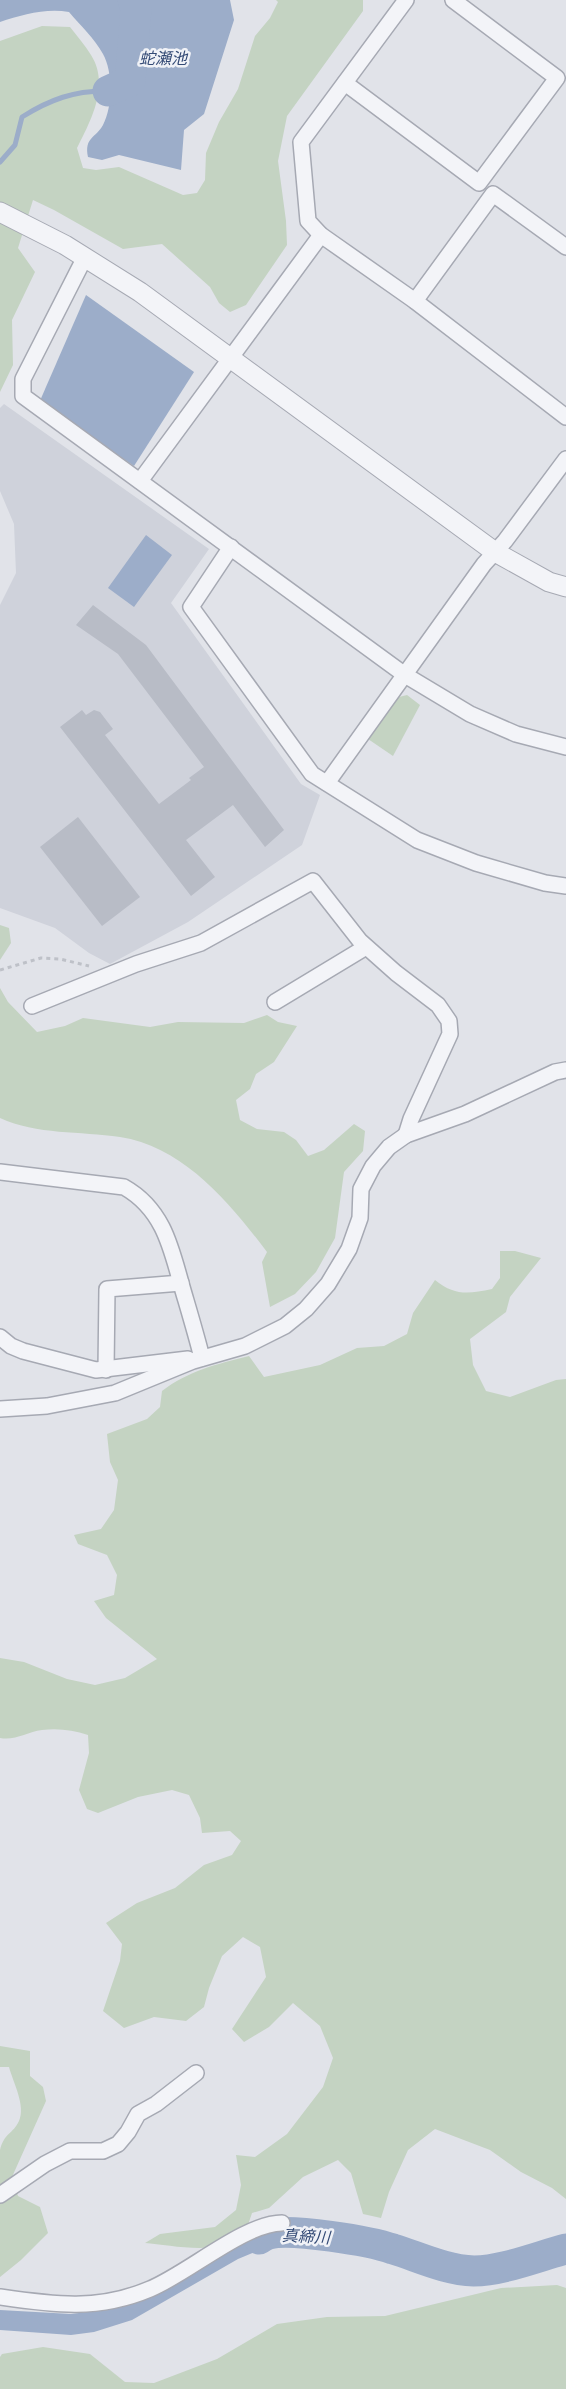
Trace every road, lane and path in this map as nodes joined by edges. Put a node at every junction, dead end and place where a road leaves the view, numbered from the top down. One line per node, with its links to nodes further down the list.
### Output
1 (406, 0): 3 (street)
2 (453, 0): 3 (street)
3 (344, 83): 5 (street)
4 (0, 212): 7 (street)
5 (321, 235): 8 (street); 9 (street)
6 (566, 247): 8 (street)
7 (85, 257): 9 (street); 12 (street)
8 (414, 301): 10 (street)
9 (231, 359): 12 (street); 14 (street)
10 (566, 417)
11 (566, 459): 14 (street)
12 (140, 481): 13 (street)
13 (231, 548): 16 (street); 18 (street)
14 (495, 552): 15 (street); 16 (street)
15 (566, 588)
16 (405, 675): 17 (street); 18 (street)
17 (566, 747)
18 (327, 783): 19 (street)
19 (566, 886)
20 (366, 947): 22 (street); 23 (street); 26 (street)
21 (0, 970): 22 (path)
22 (108, 976): 24 (street)
23 (275, 1002)
24 (32, 1006)
25 (566, 1070): 26 (street)
26 (406, 1136): 30 (street)
27 (0, 1172): 28 (street)
28 (182, 1283): 30 (street); 31 (street)
29 (0, 1337): 31 (street)
30 (202, 1358): 31 (street); 32 (street)
31 (106, 1370)
32 (0, 1409)
33 (196, 2073): 34 (street)
34 (0, 2195)
35 (282, 2223): 36 (street)
36 (0, 2297)

